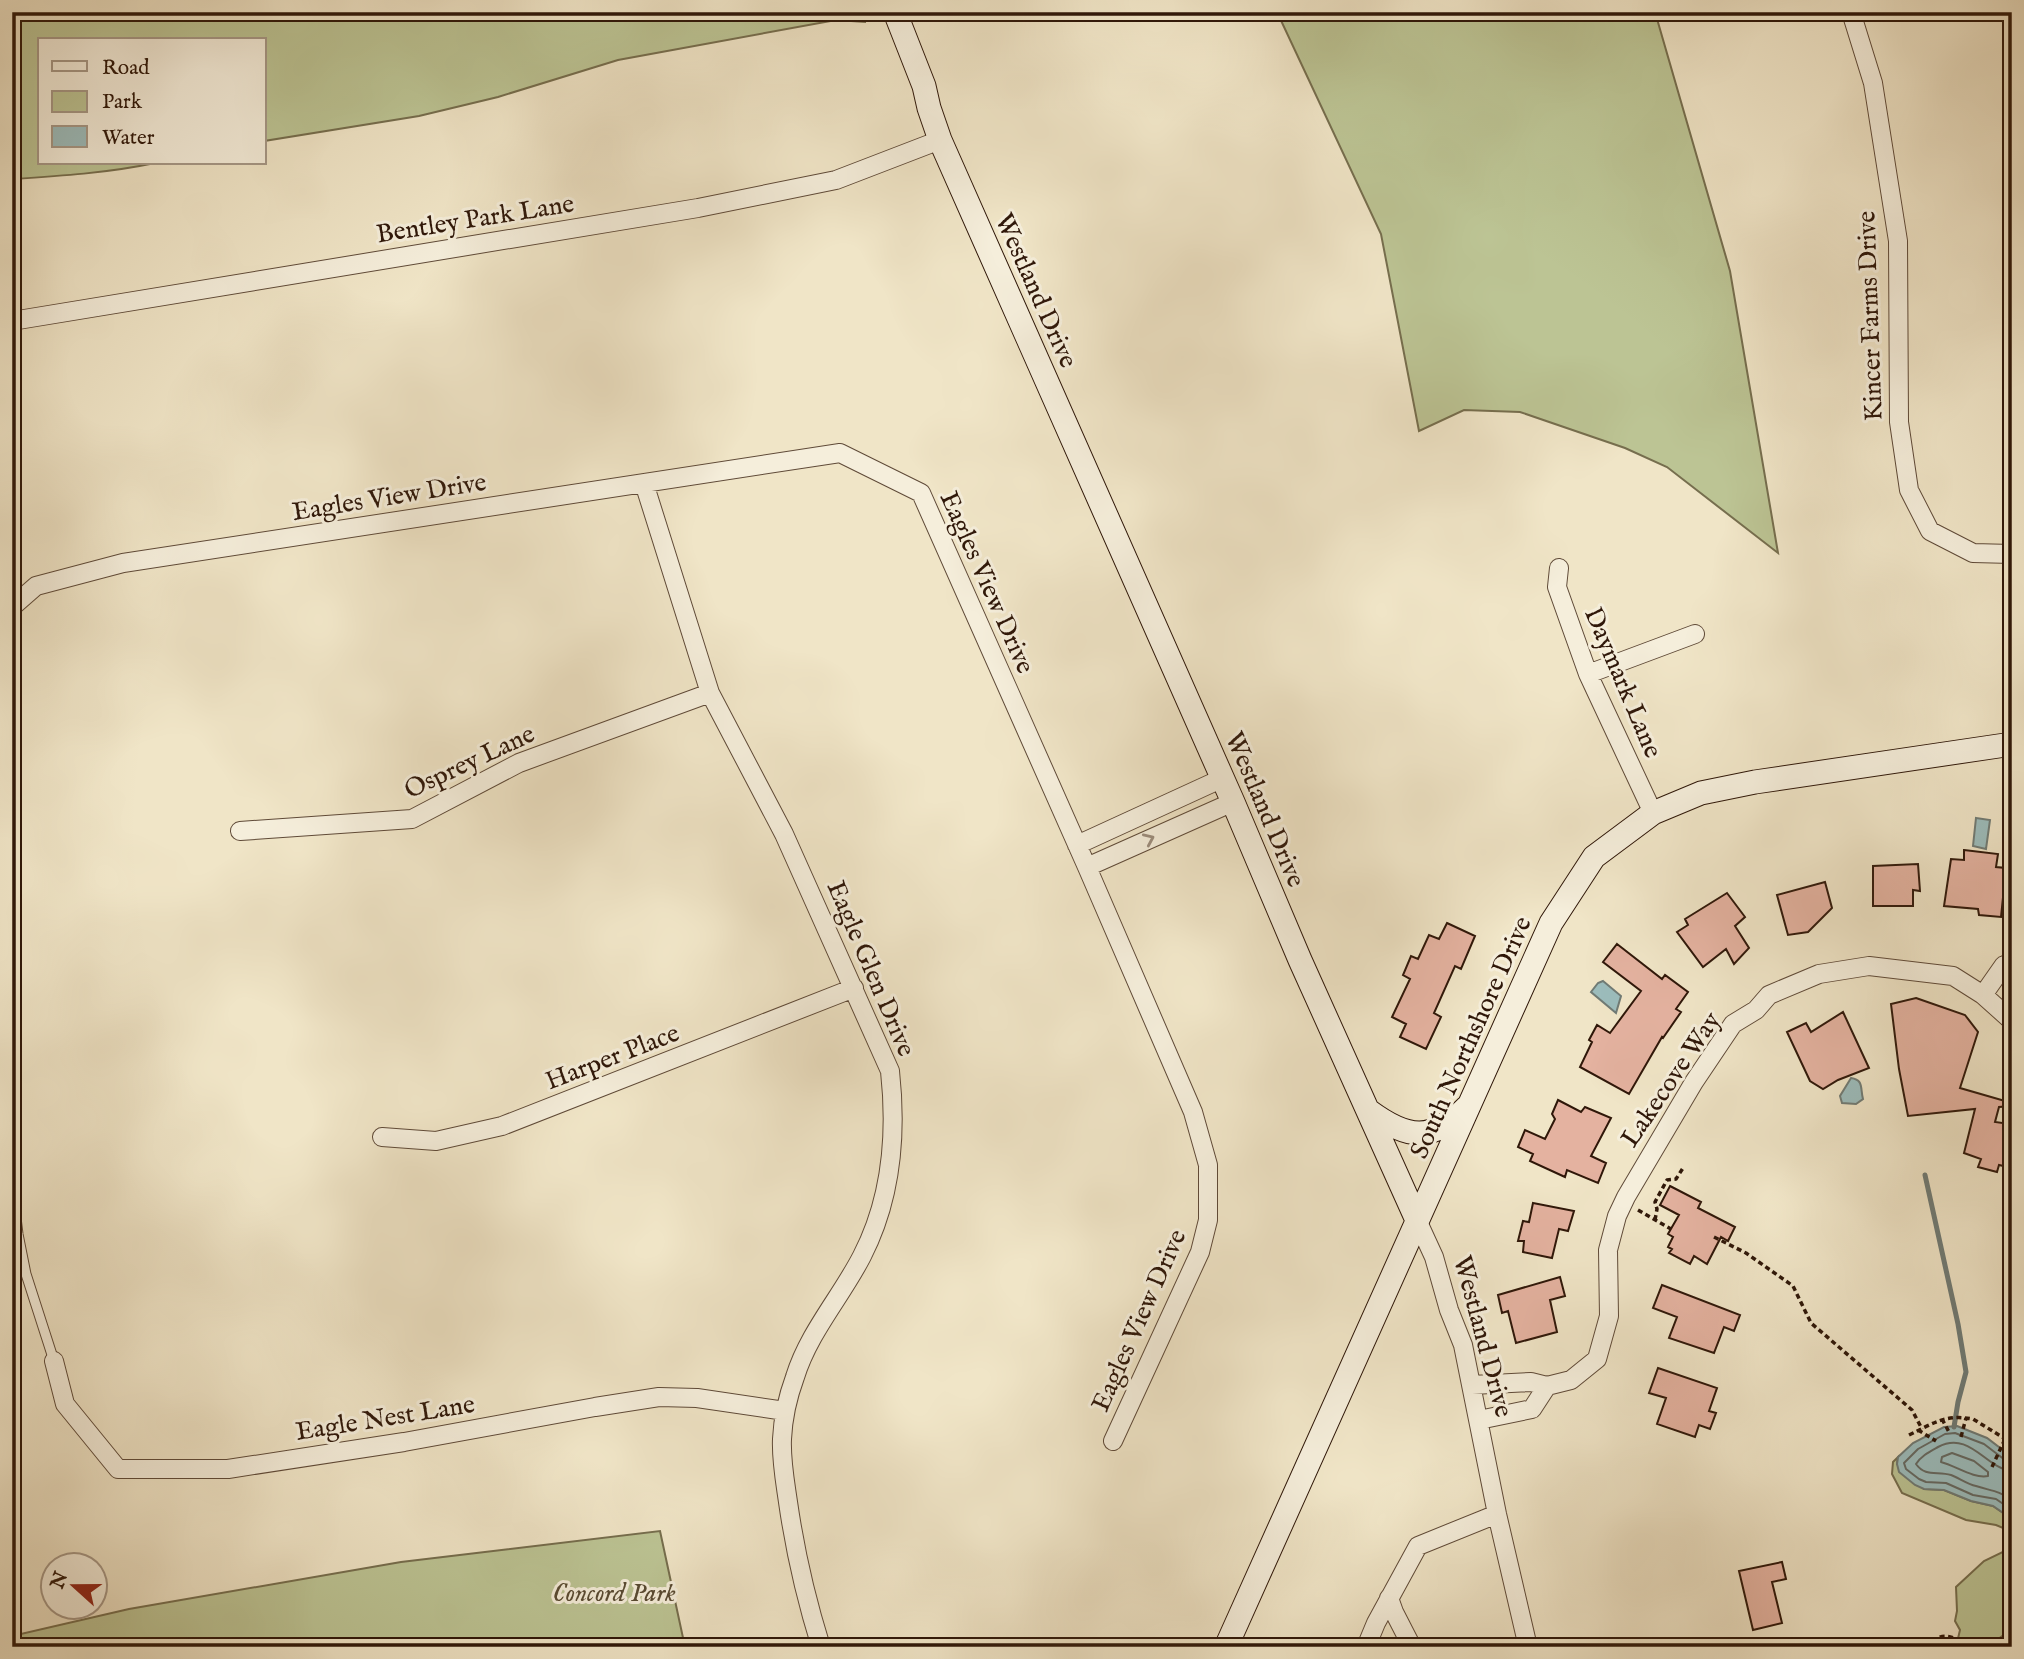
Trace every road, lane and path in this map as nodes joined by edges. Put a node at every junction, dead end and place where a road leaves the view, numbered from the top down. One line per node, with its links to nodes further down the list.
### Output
1 (895, 12): 3 (main road, Westland Drive)
2 (1851, 12): 6 (street, Kincer Farms Drive)
3 (940, 140): 4 (street, Bentley Park Lane); 13 (main road, Westland Drive)
4 (12, 321)
5 (644, 483): 8 (street, Eagles View Drive); 11 (street, Eagle Glen Drive); 17 (street, Eagles View Drive)
6 (2012, 554)
7 (1559, 568): 10 (street, Daymark Lane)
8 (12, 607)
9 (1695, 634): 10 (street)
10 (1588, 674): 15 (street, Daymark Lane)
11 (709, 693): 16 (street, Osprey Lane); 20 (street, Eagle Glen Drive)
12 (2012, 744): 15 (main road, South Northshore Drive)
13 (1223, 778): 14 (main road, Westland Drive); 17 (street)
14 (1233, 802): 18 (street, one-way to 14); 24 (main road, Westland Drive)
15 (1653, 813): 23 (main road, South Northshore Drive)
16 (240, 831)
17 (1077, 845): 18 (street, Eagles View Drive)
18 (1087, 867): 46 (street, Eagles View Drive)
19 (2004, 965): 21 (street)
20 (854, 988): 25 (street, Harper Place); 36 (street, Eagle Glen Drive)
21 (1983, 995): 22 (street, Lakecove Way); 28 (street, Lakecove Way)
22 (2012, 1021)
23 (1471, 1102): 24 (main road); 29 (main road, South Northshore Drive)
24 (1368, 1111): 29 (main road, Westland Drive)
25 (382, 1137)
26 (1683, 1168): 30 (path)
27 (12, 1185): 33 (lane)
28 (1624, 1202): 30 (path); 35 (street, Lakecove Way)
29 (1417, 1220): 34 (street, Westland Drive); 53 (main road, South Northshore Drive)
30 (1656, 1220): 31 (path)
31 (1671, 1229)
32 (1713, 1237): 40 (path)
33 (54, 1360): 36 (street, Eagle Nest Lane)
34 (1472, 1385): 35 (street, Lakecove Way); 39 (street, Westland Drive)
35 (1547, 1386): 39 (street, Lakecove Way)
36 (785, 1411): 52 (street, Eagle Glen Drive)
37 (1944, 1418): 38 (path); 40 (path); 41 (path)
38 (1966, 1418): 43 (path); 44 (path)
39 (1479, 1420): 49 (street, Westland Drive)
40 (1920, 1430): 42 (path); 45 (path)
41 (1949, 1432)
42 (1909, 1435)
43 (1961, 1437)
44 (2005, 1438): 47 (path); 48 (path)
45 (1936, 1440)
46 (1114, 1441)
47 (2012, 1443)
48 (1992, 1467)
49 (1497, 1514): 50 (street); 56 (street, Westland Drive)
50 (1389, 1598): 54 (street); 55 (street)
51 (1965, 1642): 57 (path)
52 (821, 1647)
53 (1226, 1647)
54 (1366, 1647)
55 (1412, 1647)
56 (1528, 1647)
57 (1926, 1647)

